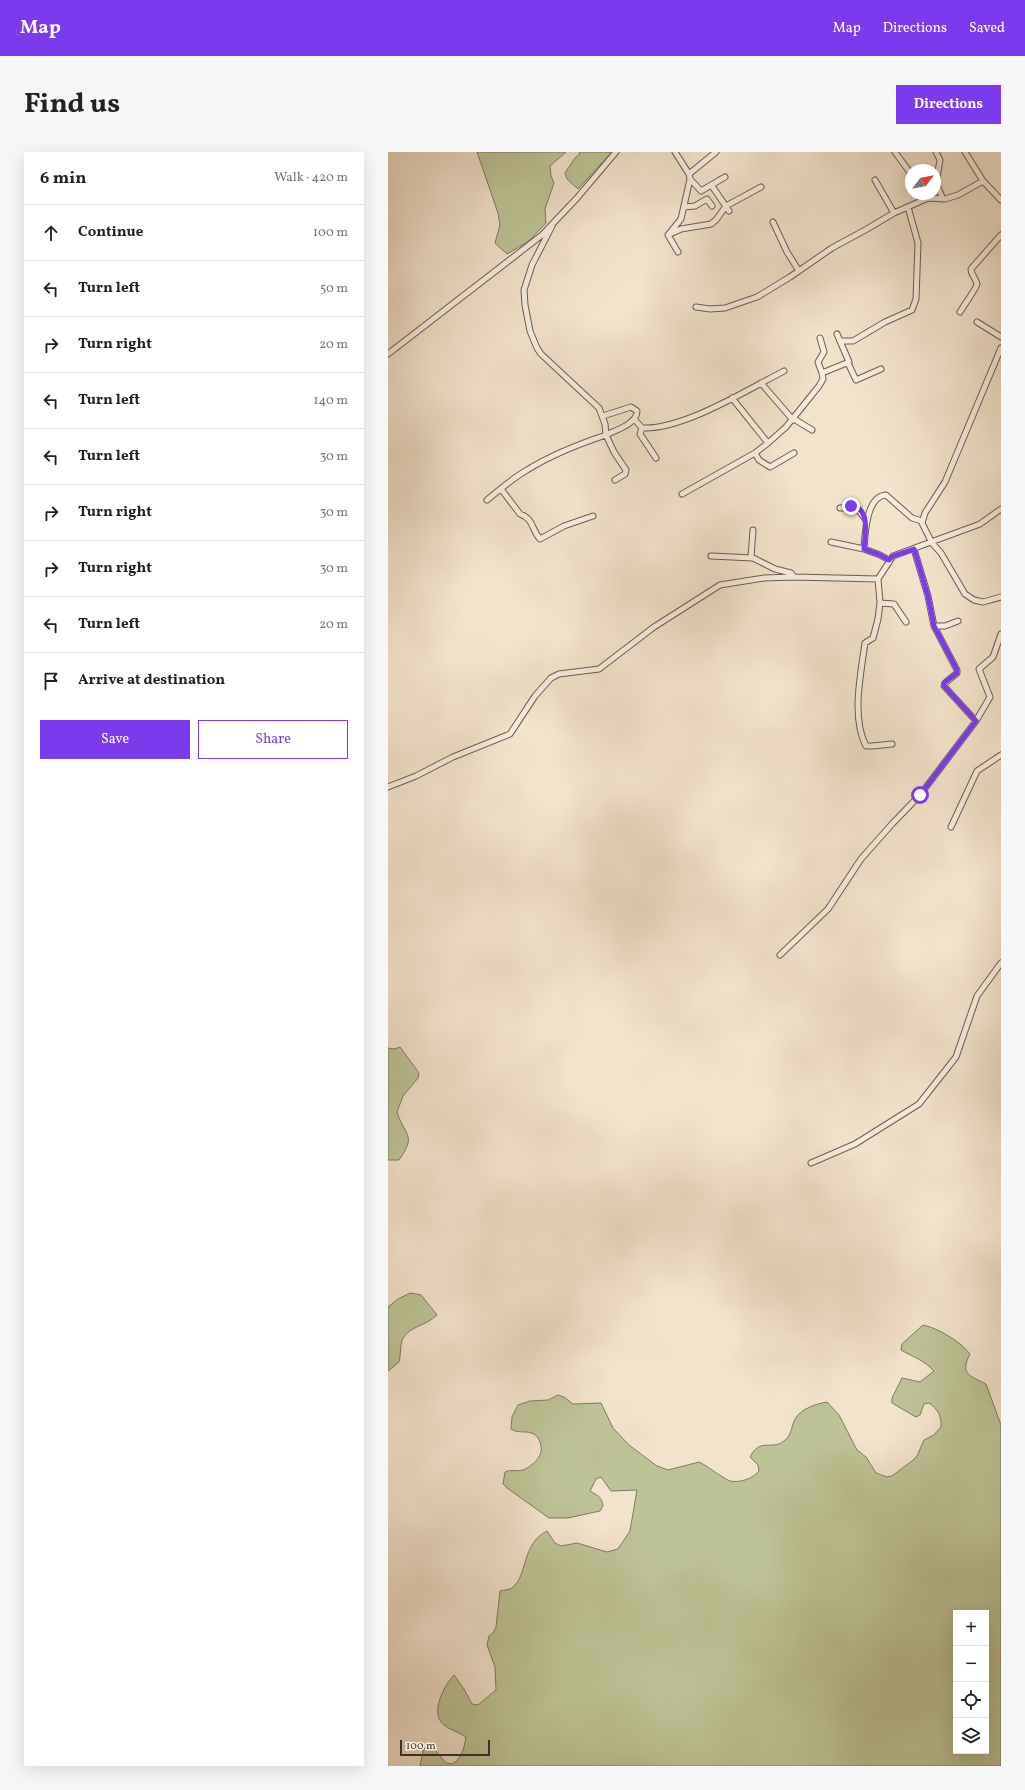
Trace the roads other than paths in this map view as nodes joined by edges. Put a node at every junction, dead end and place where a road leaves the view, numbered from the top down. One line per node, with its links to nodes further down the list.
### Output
1 (616, 152): 24 (street)
2 (675, 152): 8 (street)
3 (716, 152): 8 (street)
4 (895, 152): 7 (street)
5 (936, 152): 14 (street)
6 (965, 152): 11 (street)
7 (905, 166)
8 (690, 177): 12 (street); 19 (street)
9 (726, 177): 12 (street)
10 (875, 180): 22 (street)
11 (983, 181): 14 (street); 16 (street)
12 (712, 186): 18 (street)
13 (761, 187): 18 (street)
14 (943, 199)
15 (919, 200): 20 (street)
16 (1001, 200)
17 (712, 206): 19 (street)
18 (726, 206): 21 (street); 25 (street)
19 (684, 207): 25 (street)
20 (908, 207): 22 (street); 35 (street)
21 (729, 211)
22 (894, 213): 28 (street)
23 (773, 222): 28 (street)
24 (552, 226): 37 (street); 44 (street)
25 (668, 235): 27 (street)
26 (1001, 235): 30 (street)
27 (678, 252)
28 (798, 271): 29 (street)
29 (696, 307)
30 (960, 312)
31 (978, 322): 33 (street)
32 (837, 334): 35 (street)
33 (1001, 337)
34 (820, 338): 41 (street)
35 (840, 341): 38 (street)
36 (1001, 348): 62 (street)
37 (388, 354)
38 (848, 363): 39 (street); 41 (street)
39 (881, 369)
40 (784, 371): 42 (street)
41 (822, 373): 45 (street)
42 (761, 383): 43 (street); 45 (street)
43 (732, 398): 47 (street); 50 (street)
44 (603, 416): 46 (street); 49 (street)
45 (793, 419): 48 (street); 50 (street)
46 (635, 420): 47 (street); 49 (street)
47 (642, 428): 53 (street)
48 (812, 430)
49 (606, 435): 54 (street); 55 (street)
50 (768, 443): 51 (street)
51 (754, 453): 52 (street); 56 (street)
52 (794, 453)
53 (656, 458)
54 (615, 480)
55 (501, 489): 57 (street); 60 (street)
56 (682, 494)
57 (487, 500)
58 (840, 508): 61 (street)
59 (1001, 509): 65 (street)
60 (593, 516)
61 (866, 520): 62 (street); 66 (street)
62 (922, 521): 65 (street)
63 (752, 530): 69 (street)
64 (831, 542): 66 (street)
65 (932, 543): 67 (street); 73 (street)
66 (864, 549): 70 (street)
67 (914, 549): 70 (street); 77 (street)
68 (711, 556): 69 (street)
69 (751, 557): 71 (street)
70 (889, 560): 72 (street)
71 (794, 577): 72 (street); 82 (street)
72 (878, 579): 74 (street)
73 (1001, 597)
74 (880, 603): 76 (street); 80 (street)
75 (958, 621): 77 (street)
76 (906, 622)
77 (934, 626): 79 (street)
78 (1001, 634): 79 (street)
79 (976, 721): 84 (street)
80 (892, 744)
81 (1001, 755): 83 (street)
82 (388, 787)
83 (951, 827)
84 (780, 955)
85 (1001, 963): 86 (street)
86 (811, 1163)

